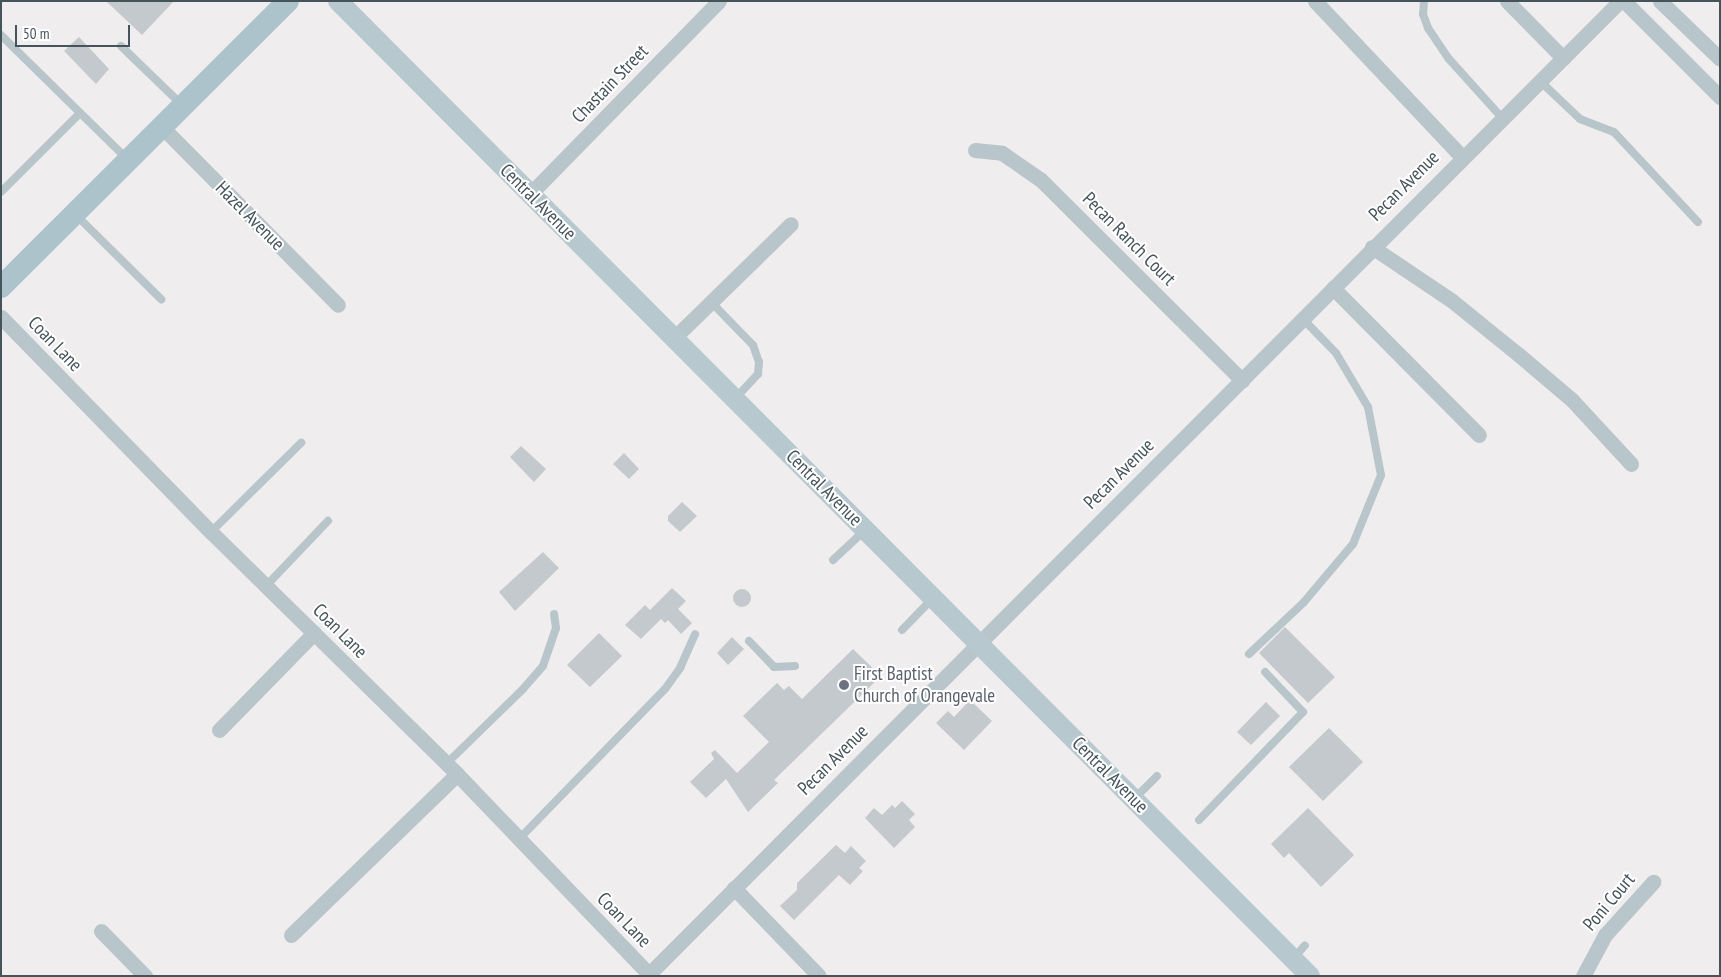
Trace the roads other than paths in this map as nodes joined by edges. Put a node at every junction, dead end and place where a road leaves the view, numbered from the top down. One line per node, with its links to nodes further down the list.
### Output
1 (288, 1): 16 (main road)
2 (338, 1): 24 (street, Central Avenue)
3 (719, 1): 24 (street, Chastain Street)
4 (1315, 1): 21 (street)
5 (1424, 1): 18 (lane)
6 (1507, 1): 12 (street)
7 (1620, 1): 12 (street, Pecan Avenue)
8 (1624, 1): 15 (street)
9 (1660, 1): 13 (street)
10 (1, 35): 17 (lane)
11 (121, 46): 16 (lane)
12 (1563, 58): 14 (street, Pecan Avenue)
13 (1720, 59)
14 (1540, 81): 18 (street, Pecan Avenue); 26 (lane)
15 (1720, 97)
16 (183, 106): 19 (main road)
17 (80, 113): 22 (lane); 23 (lane)
18 (1503, 119): 21 (street, Pecan Avenue)
19 (162, 127): 22 (main road); 33 (street, Hazel Avenue)
20 (975, 150): 37 (street, Pecan Ranch Court)
21 (1462, 157): 28 (street, Pecan Avenue)
22 (128, 160): 25 (main road)
23 (1, 192)
24 (530, 194): 36 (street, Central Avenue)
25 (74, 214): 29 (main road); 31 (lane)
26 (1698, 222)
27 (791, 224): 32 (street)
28 (1372, 247): 30 (street, Pecan Avenue); 41 (street)
29 (1, 287)
30 (1333, 288): 35 (street, Pecan Avenue); 39 (street)
31 (161, 299)
32 (711, 302): 36 (street); 38 (lane)
33 (338, 305)
34 (1, 318): 44 (street, Coan Lane)
35 (1302, 318): 37 (street, Pecan Avenue); 54 (lane)
36 (674, 338): 38 (street, Central Avenue)
37 (1242, 380): 53 (street, Pecan Avenue)
38 (735, 399): 43 (street, Central Avenue)
39 (1479, 435)
40 (301, 443): 44 (lane)
41 (1631, 464)
42 (328, 521): 46 (lane)
43 (865, 529): 45 (lane); 47 (street, Central Avenue)
44 (211, 532): 46 (street, Coan Lane)
45 (833, 560)
46 (266, 586): 50 (street, Coan Lane)
47 (934, 598): 49 (lane); 53 (street, Central Avenue)
48 (554, 614): 58 (lane)
49 (902, 630)
50 (314, 633): 57 (street); 58 (street, Coan Lane)
51 (695, 634): 62 (lane)
52 (748, 641): 55 (lane)
53 (978, 643): 60 (street, Central Avenue); 64 (street, Pecan Avenue)
54 (1249, 654)
55 (794, 666)
56 (1265, 672): 61 (lane)
57 (219, 730)
58 (452, 769): 62 (street, Coan Lane); 66 (street)
59 (1157, 776): 60 (lane)
60 (1133, 799): 70 (street, Central Avenue)
61 (1199, 820)
62 (519, 839): 67 (street, Coan Lane)
63 (1653, 882): 71 (street, Poni Court)
64 (734, 888): 67 (street, Pecan Avenue); 69 (street)
65 (101, 931): 68 (street)
66 (291, 936)
67 (648, 975)
68 (146, 976)
69 (819, 976)
70 (1310, 976)
71 (1583, 976)

